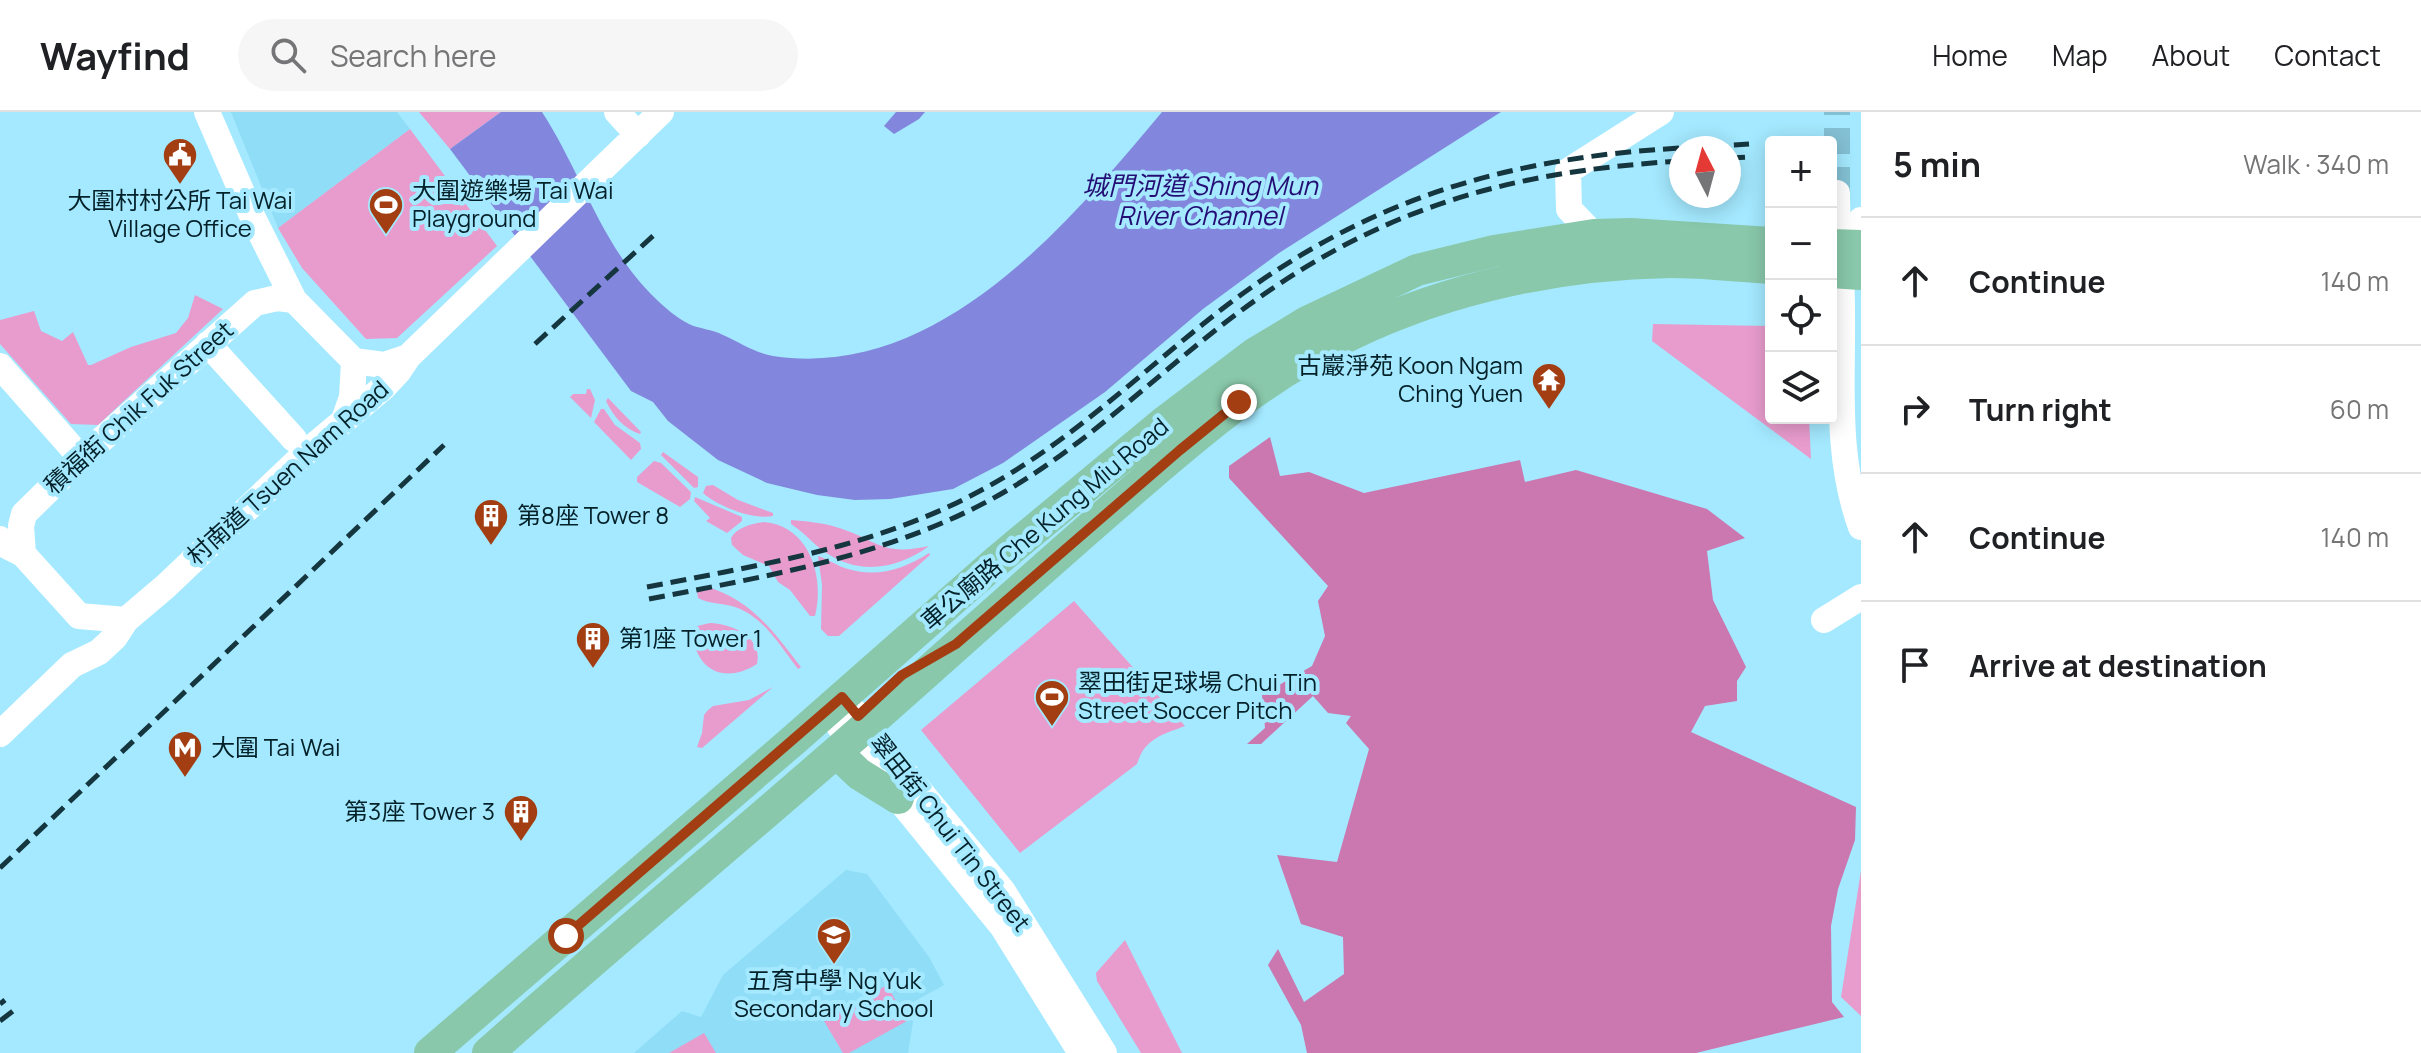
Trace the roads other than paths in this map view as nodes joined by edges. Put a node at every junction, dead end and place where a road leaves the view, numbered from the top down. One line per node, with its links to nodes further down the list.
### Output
1 (617, 112): 5 (street)
2 (661, 112): 5 (street, 村南道 Tsuen Nam Road)
3 (1661, 112): 8 (street)
4 (211, 116): 10 (street)
5 (638, 135): 16 (street, 村南道 Tsuen Nam Road)
6 (1837, 193): 11 (street)
7 (1861, 220): 11 (street)
8 (1594, 235): 9 (main road, 車公廟路 Che Kung Miu Road); 31 (main road, 車公廟路 Che Kung Miu Road)
9 (1765, 243)
10 (271, 255): 13 (street); 14 (street, 積福街 Chik Fuk Street)
11 (1844, 259): 23 (street)
12 (1765, 268): 31 (main road, 車公廟路 Che Kung Miu Road)
13 (294, 300): 14 (street, 積福街 Chik Fuk Street); 17 (street)
14 (255, 303): 15 (street, 積福街 Chik Fuk Street)
15 (208, 344): 20 (street); 21 (street, 積福街 Chik Fuk Street)
16 (408, 357): 17 (street); 19 (street, 村南道 Tsuen Nam Road)
17 (354, 361): 19 (street)
18 (0, 366): 21 (street)
19 (345, 417): 28 (street, 村南道 Tsuen Nam Road)
20 (294, 439)
21 (81, 458): 22 (street, 積福街 Chik Fuk Street)
22 (12, 515): 25 (street, 積福街 Chik Fuk Street)
23 (1861, 527)
24 (0, 539): 25 (street)
25 (23, 554): 27 (street)
26 (1861, 597): 29 (street)
27 (79, 616): 28 (street); 30 (street)
28 (126, 620): 30 (street, 村南道 Tsuen Nam Road)
29 (1824, 620)
30 (72, 665): 32 (street, 村南道 Tsuen Nam Road)
31 (846, 725): 33 (main road); 34 (main road, 車公廟路 Che Kung Miu Road); 35 (main road, 車公廟路 Che Kung Miu Road); 37 (street, 翠田街 Chui Tin Street)
32 (0, 734)
33 (898, 798): 36 (street, 翠田街 Chui Tin Street)
34 (430, 1053)
35 (488, 1053)
36 (1081, 1053)
37 (1104, 1053)

